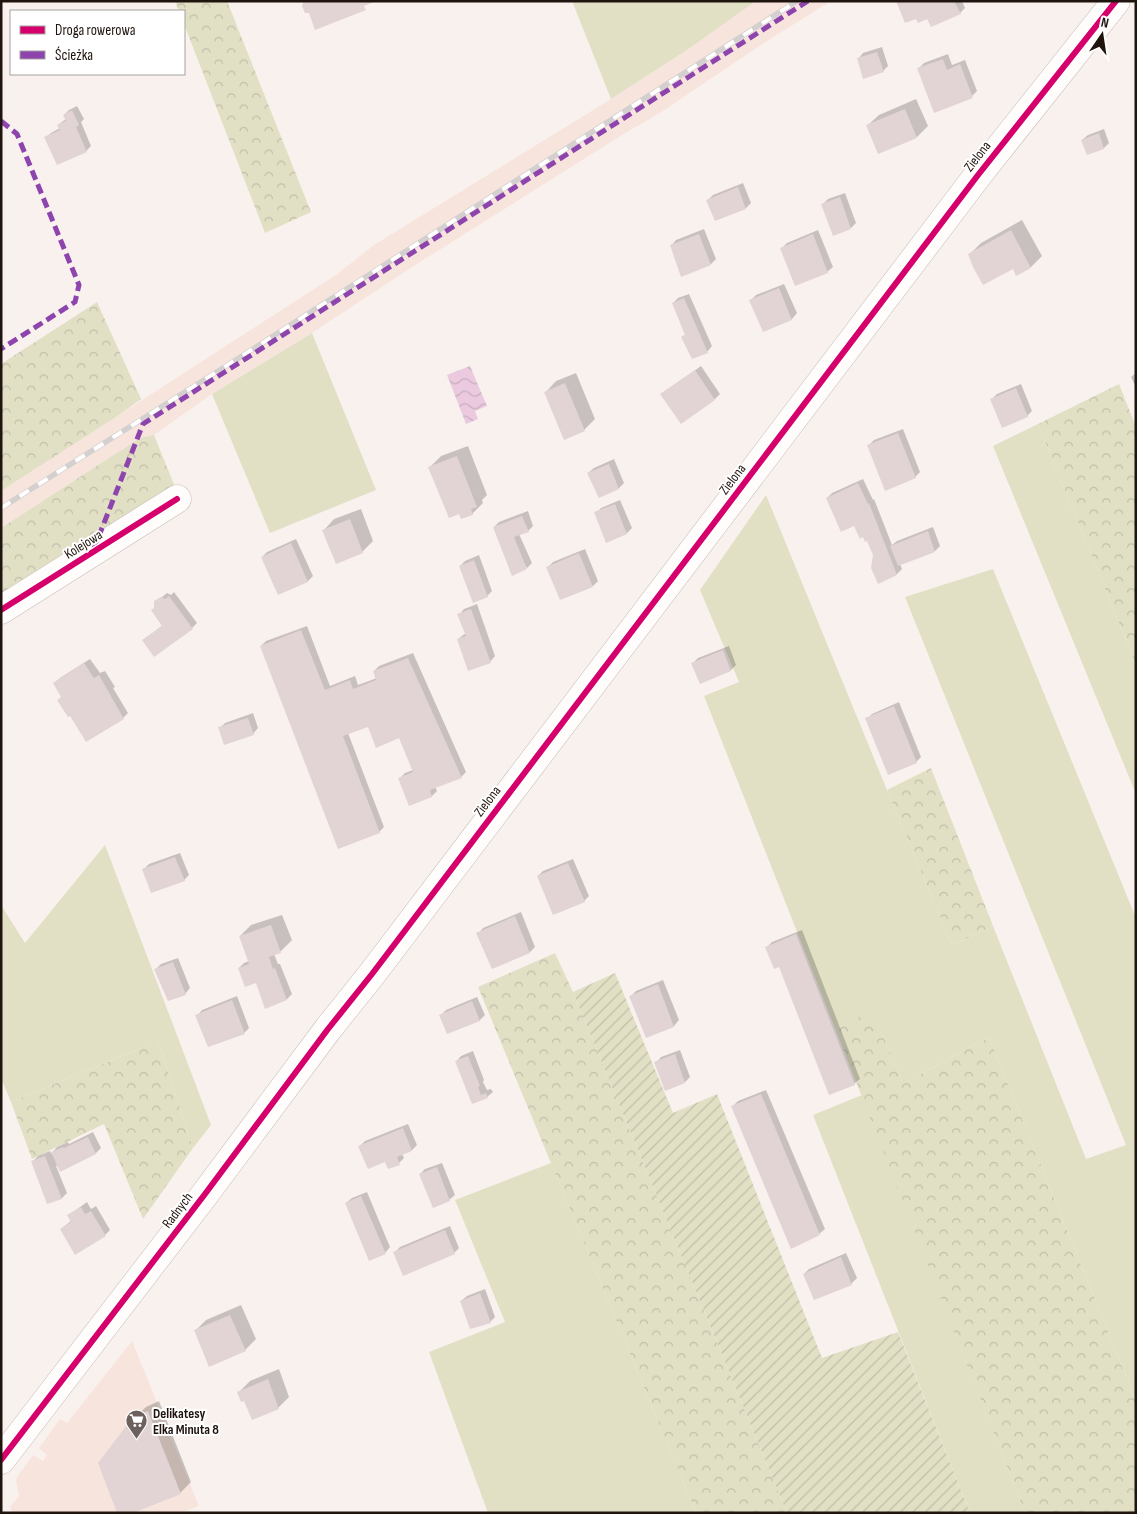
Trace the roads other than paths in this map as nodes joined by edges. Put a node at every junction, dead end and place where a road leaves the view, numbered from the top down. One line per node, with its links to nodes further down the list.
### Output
1 (1116, 1): 4 (street, Zielona)
2 (177, 499): 3 (street, Kolejowa)
3 (1, 610)
4 (372, 974): 5 (street, Radnych)
5 (1, 1460)

